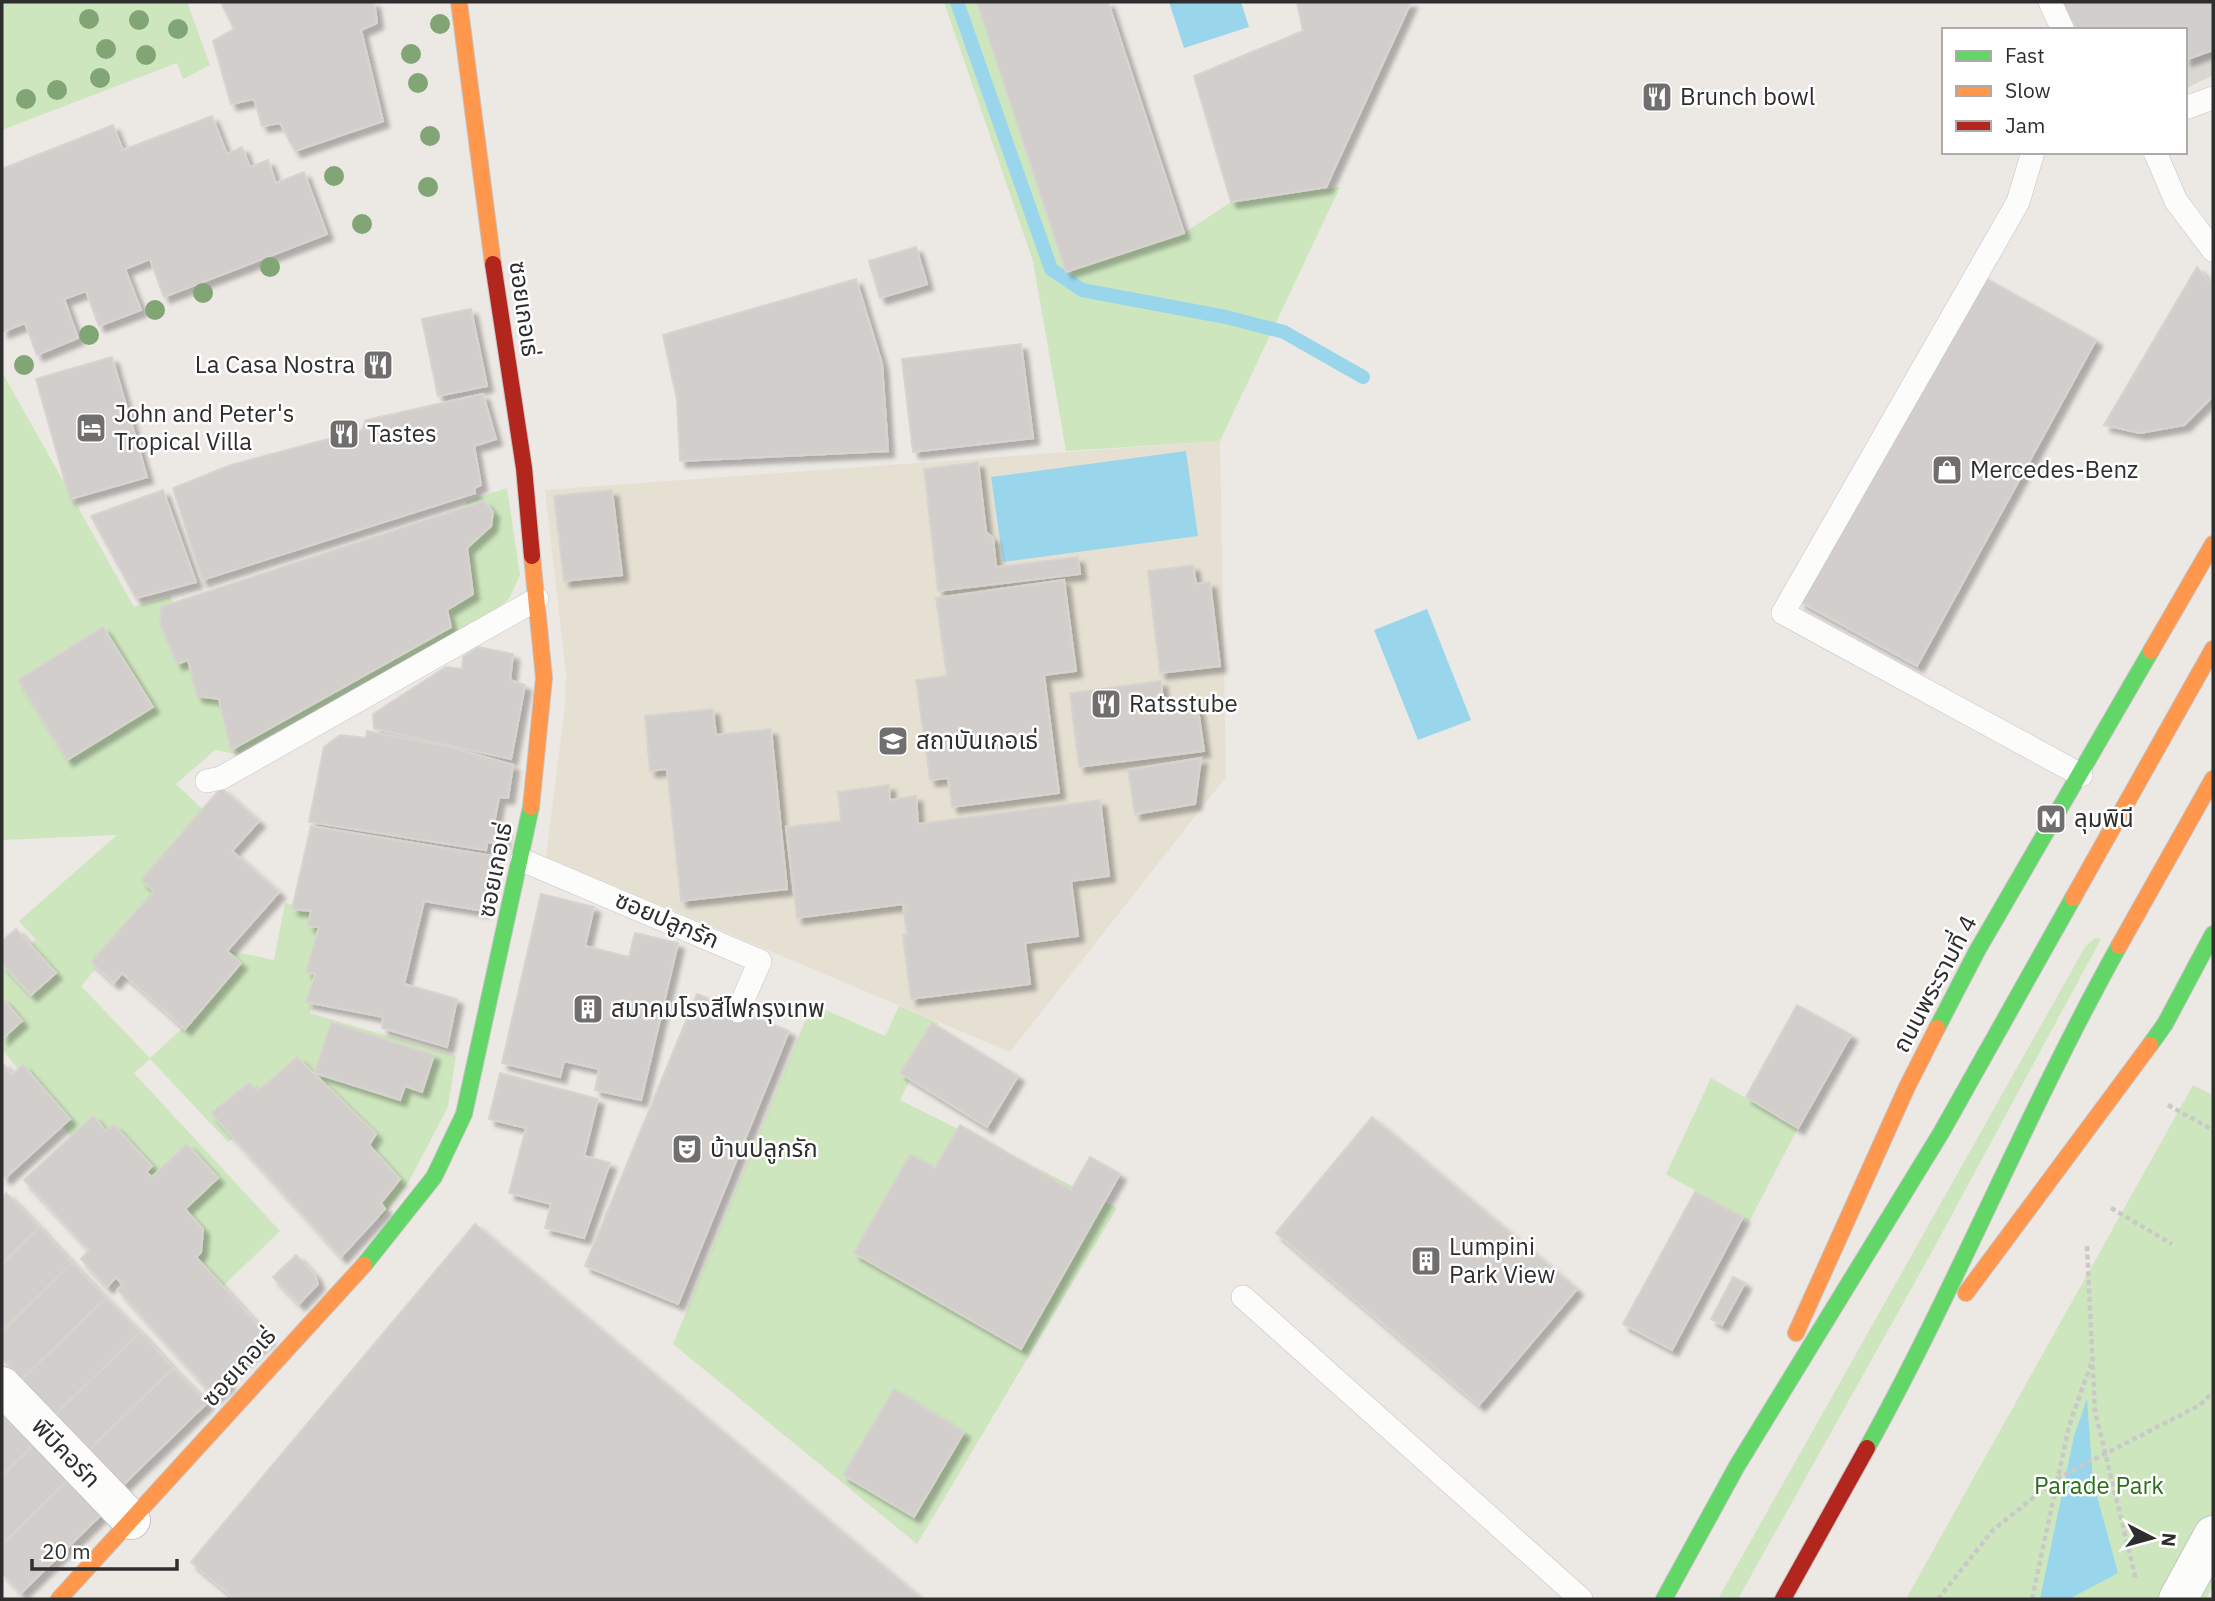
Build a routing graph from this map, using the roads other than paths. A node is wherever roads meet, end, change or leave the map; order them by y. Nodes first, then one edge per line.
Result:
1 (459, 2) edge
2 (2050, 2) edge
3 (2062, 28) edge
4 (2213, 98) edge
5 (2187, 107) edge
6 (2033, 154) edge
7 (2156, 154) edge
8 (2213, 250) edge
9 (2213, 544) edge
10 (537, 599) junction
11 (2213, 649) edge
12 (2081, 775) junction
13 (2213, 779) edge
14 (207, 780) dead end
15 (522, 860) junction
16 (2213, 934) edge
17 (738, 1011) dead end
18 (1243, 1297) dead end
19 (1915, 1363) junction
20 (2, 1386) edge
21 (1737, 1466) junction
22 (131, 1520) junction
23 (2213, 1535) edge
24 (59, 1599) edge
25 (1581, 1599) edge
26 (1664, 1599) edge
27 (1783, 1599) edge
28 (2178, 1599) edge

1 - 10 main road, ซอยเกอเธ่
2 - 3 lane
4 - 5 lane
6 - 12 lane
7 - 8 lane
9 - 12 main road, ถนนพระรามที่ 4
10 - 14 lane
10 - 15 main road, ซอยเกอเธ่
11 - 21 main road, ถนนพระรามที่ 4
12 - 21 main road, ถนนพระรามที่ 4
13 - 19 main road
15 - 17 lane, ซอยปลูกรัก
15 - 22 main road, ซอยเกอเธ่
16 - 19 main road
18 - 25 lane
19 - 27 main road
20 - 22 street, พีบีคอร์ท
21 - 26 main road, ถนนพระรามที่ 4
22 - 24 main road, ซอยเกอเธ่
23 - 28 street

